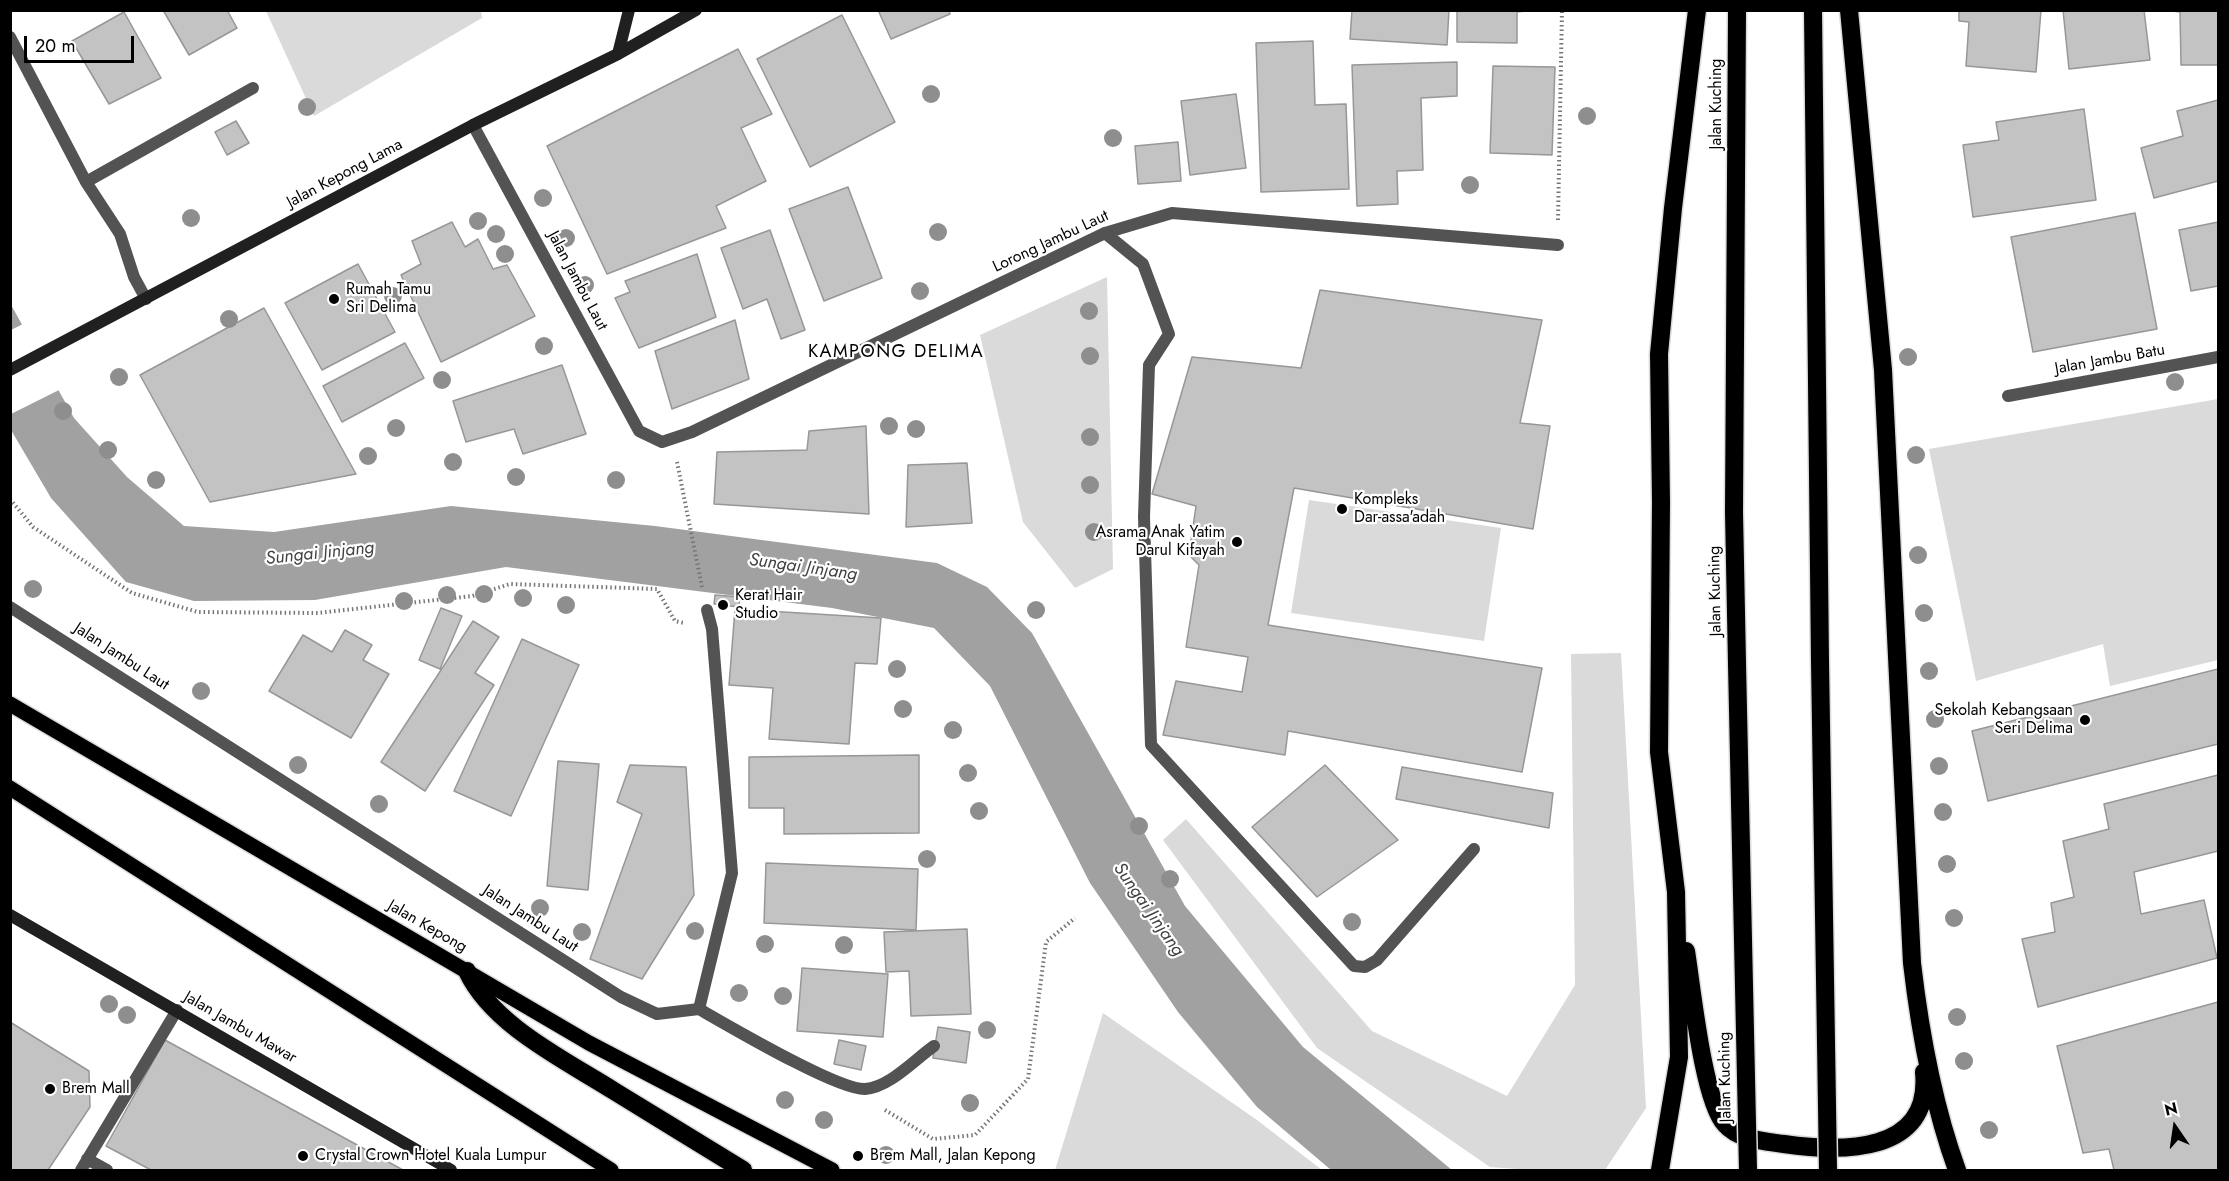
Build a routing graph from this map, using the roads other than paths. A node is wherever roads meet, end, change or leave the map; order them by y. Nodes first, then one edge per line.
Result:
1 (629, 10) edge
2 (1697, 10) edge
3 (1737, 10) edge
4 (1813, 10) edge
5 (1849, 10) edge
6 (688, 12) edge
7 (10, 37) edge
8 (618, 54) junction
9 (253, 88) dead end
10 (473, 125) junction
11 (86, 182) junction
12 (1105, 233) junction
13 (1558, 245) road end
14 (146, 298) junction
15 (2218, 357) edge
16 (10, 370) edge
17 (2008, 396) dead end
18 (662, 442) joint
19 (10, 607) edge
20 (707, 610) dead end
21 (10, 704) edge
22 (10, 788) edge
23 (1474, 849) dead end
24 (1676, 892) junction
25 (10, 915) edge
26 (467, 971) junction
27 (699, 1009) junction
28 (177, 1010) junction
29 (1920, 1031) junction
30 (934, 1046) dead end
31 (84, 1165) edge
32 (107, 1170) edge
33 (451, 1170) edge
34 (611, 1170) edge
35 (743, 1170) edge
36 (832, 1170) edge
37 (1660, 1170) edge
38 (1748, 1170) edge
39 (1828, 1170) edge
40 (1958, 1170) edge

1 - 8 street
2 - 24 highway
3 - 38 highway, Jalan Kuching, bridge
4 - 39 highway, bridge
5 - 29 highway
6 - 8 street, Jalan Kepong Lama
7 - 11 street
8 - 10 street, Jalan Kepong Lama
9 - 11 street
10 - 14 street, Jalan Kepong Lama
10 - 18 street, Jalan Jambu Laut
11 - 14 street
12 - 13 street, Lorong Jambu Laut
12 - 18 street, Lorong Jambu Laut
12 - 23 street
14 - 16 street, Jalan Kepong Lama
15 - 17 street, Jalan Jambu Batu
19 - 27 street, Jalan Jambu Laut
20 - 27 street
21 - 26 main road, Jalan Kepong
22 - 34 main road
24 - 29 highway
24 - 37 highway
25 - 28 street, Jalan Jambu Mawar
26 - 35 highway
26 - 36 main road, Jalan Kepong
27 - 30 street
28 - 31 street
28 - 33 street, Jalan Jambu Mawar
29 - 40 highway
31 - 32 street

